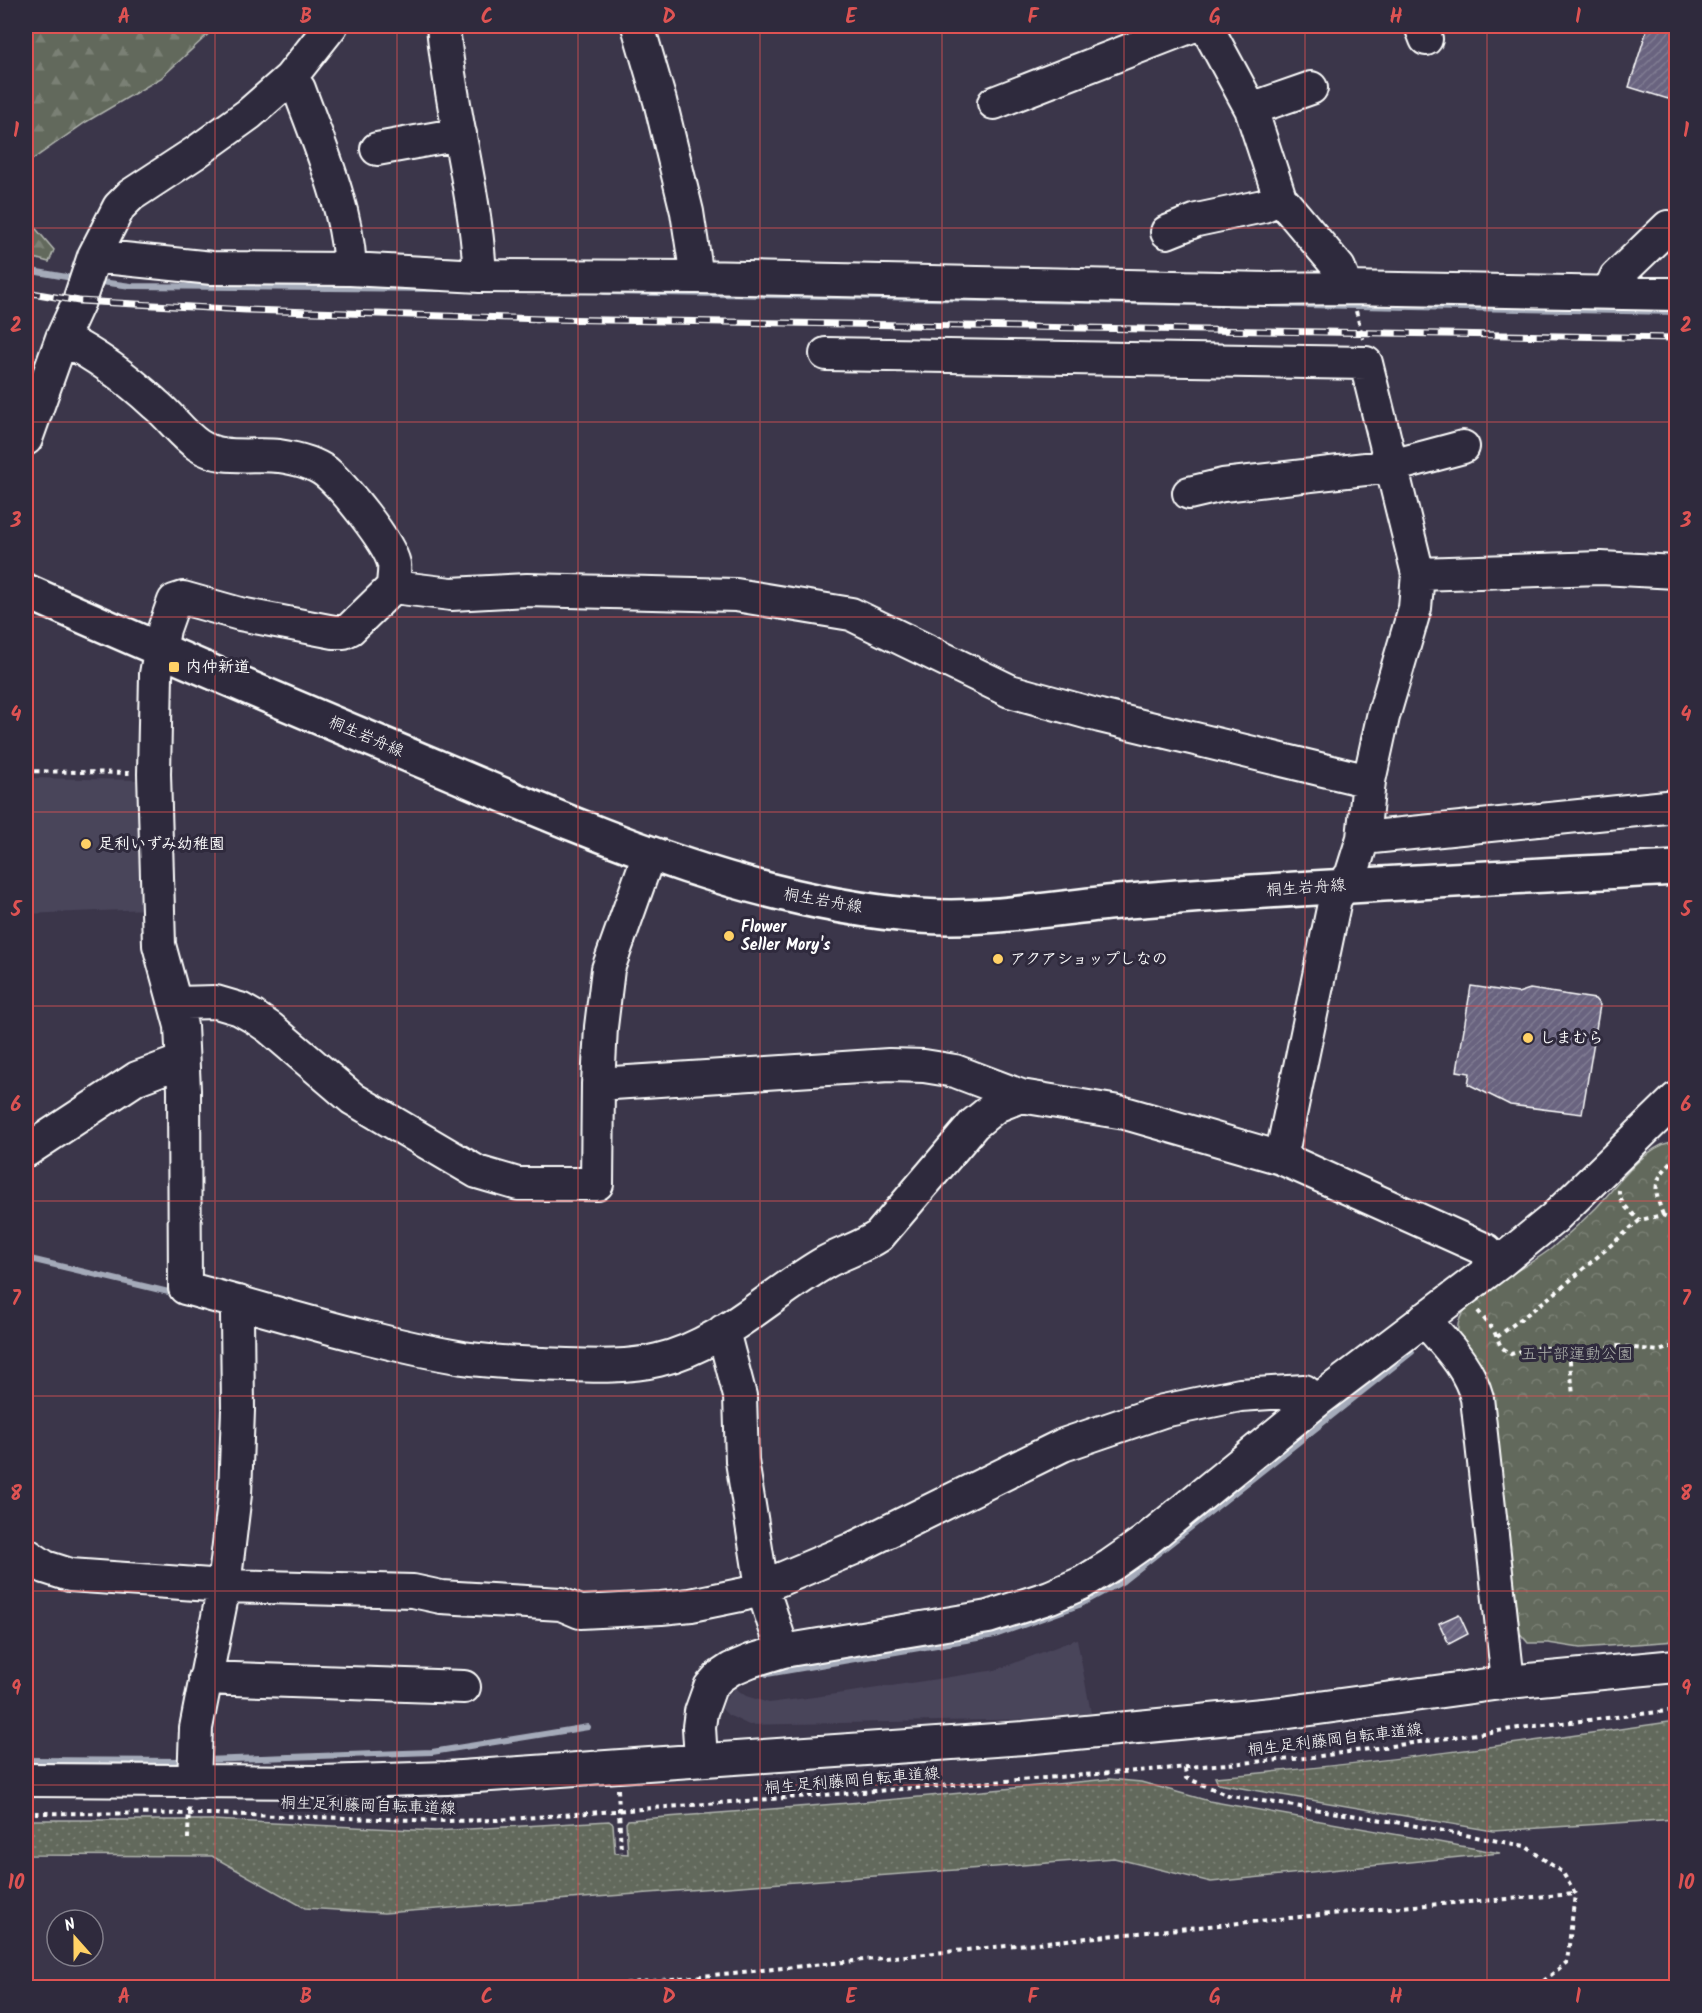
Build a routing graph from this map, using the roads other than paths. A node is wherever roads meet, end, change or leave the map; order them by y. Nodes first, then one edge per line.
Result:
1 (331, 26) edge
2 (443, 26) edge
3 (638, 26) edge
4 (1192, 26) edge
5 (1208, 26) edge
6 (290, 78) junction
7 (1311, 88) dead end
8 (994, 103) dead end
9 (1251, 109) junction
10 (460, 134) junction
11 (377, 149) dead end
12 (1280, 198) junction
13 (1668, 227) dead end
14 (1167, 232) dead end
15 (90, 269) junction
16 (350, 269) junction
17 (480, 276) junction
18 (697, 277) junction
19 (1346, 288) junction
20 (1609, 292) junction
21 (1677, 294) edge
22 (62, 338) junction
23 (826, 354) dead end
24 (26, 439) edge
25 (1463, 447) dead end
26 (1392, 466) junction
27 (1189, 494) dead end
28 (1677, 572) edge
29 (1418, 574) junction
30 (393, 587) junction
31 (26, 591) edge
32 (159, 651) junction
33 (1369, 781) junction
34 (1677, 806) edge
35 (1363, 838) junction
36 (650, 854) junction
37 (1677, 868) edge
38 (1343, 886) junction
39 (176, 1003) junction
40 (182, 1061) junction
41 (598, 1084) junction
42 (1021, 1096) junction
43 (1672, 1119) edge
44 (26, 1151) edge
45 (1281, 1158) junction
46 (1499, 1263) junction
47 (239, 1302) junction
48 (1424, 1319) junction
49 (723, 1331) junction
50 (1317, 1401) junction
51 (26, 1554) edge
52 (224, 1586) junction
53 (762, 1587) junction
54 (783, 1651) junction
55 (1677, 1665) edge
56 (205, 1678) junction
57 (1508, 1682) junction
58 (464, 1687) dead end
59 (701, 1760) junction
60 (26, 1780) edge
61 (190, 1802) junction

1 - 6 street
2 - 10 street
3 - 18 street
4 - 8 street
5 - 9 street
6 - 15 street
6 - 16 street
7 - 9 street
9 - 12 street
10 - 11 street
10 - 17 street
12 - 14 street
12 - 19 street
13 - 20 street
15 - 16 street
15 - 22 street
16 - 17 street
17 - 18 street
18 - 19 street
19 - 20 street
20 - 21 street
22 - 24 street
22 - 30 street
23 - 26 street
25 - 26 street
26 - 27 street
26 - 29 street
28 - 29 street
29 - 33 street
30 - 32 street
30 - 33 street
31 - 32 main road, 桐生岩舟線
32 - 36 main road, 桐生岩舟線
32 - 39 street
33 - 35 street
34 - 35 street
35 - 38 street
36 - 38 main road, 桐生岩舟線
36 - 41 street
37 - 38 main road, 桐生岩舟線
38 - 45 street
39 - 40 street
39 - 41 street
40 - 44 street
40 - 47 street
41 - 42 street
42 - 45 street
42 - 49 street
43 - 46 street
45 - 46 street
46 - 48 street
47 - 49 street
47 - 52 street
48 - 50 street
48 - 57 street
49 - 53 street
50 - 53 street
50 - 54 street
51 - 52 street
52 - 53 street
52 - 56 street
53 - 54 street
54 - 59 street
55 - 57 street
56 - 58 street
56 - 61 street
57 - 59 street
59 - 61 street
60 - 61 street

